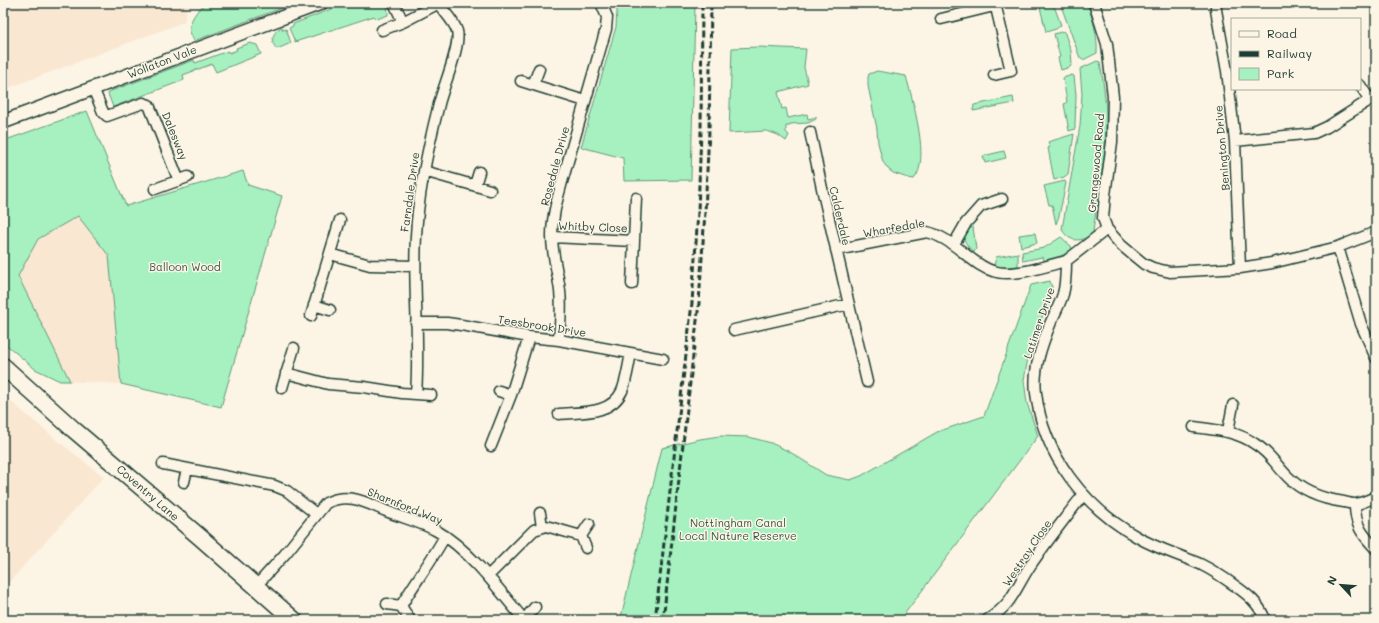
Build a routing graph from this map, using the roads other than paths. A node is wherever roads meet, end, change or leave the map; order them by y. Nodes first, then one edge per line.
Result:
1 (321, 3) edge
2 (394, 3) edge
3 (439, 3) edge
4 (601, 3) edge
5 (1094, 3) edge
6 (1216, 3) edge
7 (994, 5) edge
8 (941, 19) dead end
9 (403, 22) junction
10 (382, 30) dead end
11 (539, 69) dead end
12 (994, 75) dead end
13 (521, 81) dead end
14 (533, 85) junction
15 (1361, 86) edge
16 (93, 88) junction
17 (1373, 98) edge
18 (585, 101) junction
19 (3, 122) edge
20 (810, 132) dead end
21 (1236, 141) junction
22 (424, 171) junction
23 (479, 172) dead end
24 (475, 185) junction
25 (156, 189) dead end
26 (490, 190) dead end
27 (636, 198) dead end
28 (1002, 199) dead end
29 (340, 220) dead end
30 (1107, 230) junction
31 (1376, 232) edge
32 (552, 237) junction
33 (634, 241) junction
34 (954, 244) junction
35 (1338, 246) junction
36 (836, 250) junction
37 (330, 254) junction
38 (1066, 261) junction
39 (415, 266) junction
40 (1240, 268) junction
41 (632, 284) dead end
42 (849, 304) junction
43 (314, 305) junction
44 (330, 310) dead end
45 (311, 316) dead end
46 (416, 323) junction
47 (734, 330) dead end
48 (529, 337) junction
49 (559, 340) junction
50 (294, 348) dead end
51 (631, 354) junction
52 (1376, 358) edge
53 (663, 359) dead end
54 (3, 366) edge
55 (286, 373) junction
56 (867, 382) dead end
57 (282, 388) dead end
58 (499, 392) dead end
59 (416, 394) junction
60 (431, 395) dead end
61 (511, 395) junction
62 (1233, 405) dead end
63 (559, 414) dead end
64 (1194, 427) dead end
65 (1228, 431) junction
66 (491, 446) dead end
67 (163, 464) dead end
68 (187, 469) junction
69 (184, 482) dead end
70 (1083, 495) junction
71 (1376, 497) edge
72 (1355, 504) junction
73 (540, 513) dead end
74 (316, 514) junction
75 (589, 524) dead end
76 (542, 527) junction
77 (445, 536) junction
78 (581, 536) junction
79 (586, 548) dead end
80 (1376, 549) edge
81 (488, 576) junction
82 (256, 586) junction
83 (388, 604) dead end
84 (401, 606) junction
85 (535, 607) dead end
86 (294, 620) edge
87 (410, 620) edge
88 (524, 620) edge
89 (986, 620) edge
90 (1265, 620) edge

1 - 16 street, Wollaton Vale
2 - 9 street
3 - 9 street
3 - 22 street, Farndale Drive
4 - 18 street, Rosedale Drive
5 - 30 street, Grangewood Road
6 - 21 street, Benington Drive
7 - 8 street
7 - 12 street
9 - 10 street
11 - 14 street
13 - 14 street
14 - 18 street
15 - 17 street
16 - 19 street, Wollaton Vale
16 - 25 street, Dalesway
17 - 21 street
18 - 32 street, Rosedale Drive
20 - 36 street, Calderdale
21 - 40 street, Benington Drive
22 - 24 street
22 - 39 street, Farndale Drive
23 - 24 street
24 - 26 street
27 - 33 street, Whitby Close
28 - 34 street
29 - 37 street
30 - 38 street
30 - 40 street
31 - 35 street
32 - 33 street, Whitby Close
32 - 49 street, Rosedale Drive
33 - 41 street, Whitby Close
34 - 36 street, Wharfedale
34 - 38 street, Wharfedale
35 - 40 street
35 - 52 street
36 - 42 street, Calderdale
37 - 39 street
37 - 43 street
38 - 70 street, Latimer Drive
39 - 46 street, Farndale Drive
42 - 47 street
42 - 56 street, Calderdale
43 - 44 street
43 - 45 street
46 - 48 street, Teesbrook Drive
46 - 59 street, Farndale Drive
48 - 49 street, Teesbrook Drive
48 - 61 street
49 - 51 street, Teesbrook Drive
50 - 55 street
51 - 53 street, Teesbrook Drive
51 - 63 street
54 - 82 main road, Coventry Lane
55 - 57 street
55 - 59 street
58 - 61 street
59 - 60 street
61 - 66 street
62 - 65 street
64 - 65 street
65 - 72 street
67 - 68 street
68 - 69 street
68 - 74 street
70 - 89 street, Westray Close
70 - 90 street, Latimer Drive
71 - 72 street
72 - 80 street
73 - 76 street
74 - 77 street, Sharnford Way
74 - 82 street, Sharnford Way
75 - 78 street
76 - 78 street
76 - 81 street
77 - 81 street, Sharnford Way
77 - 84 street
78 - 79 street
81 - 88 street, Sharnford Way
82 - 86 main road, Coventry Lane
83 - 84 street
84 - 87 street
85 - 88 street

